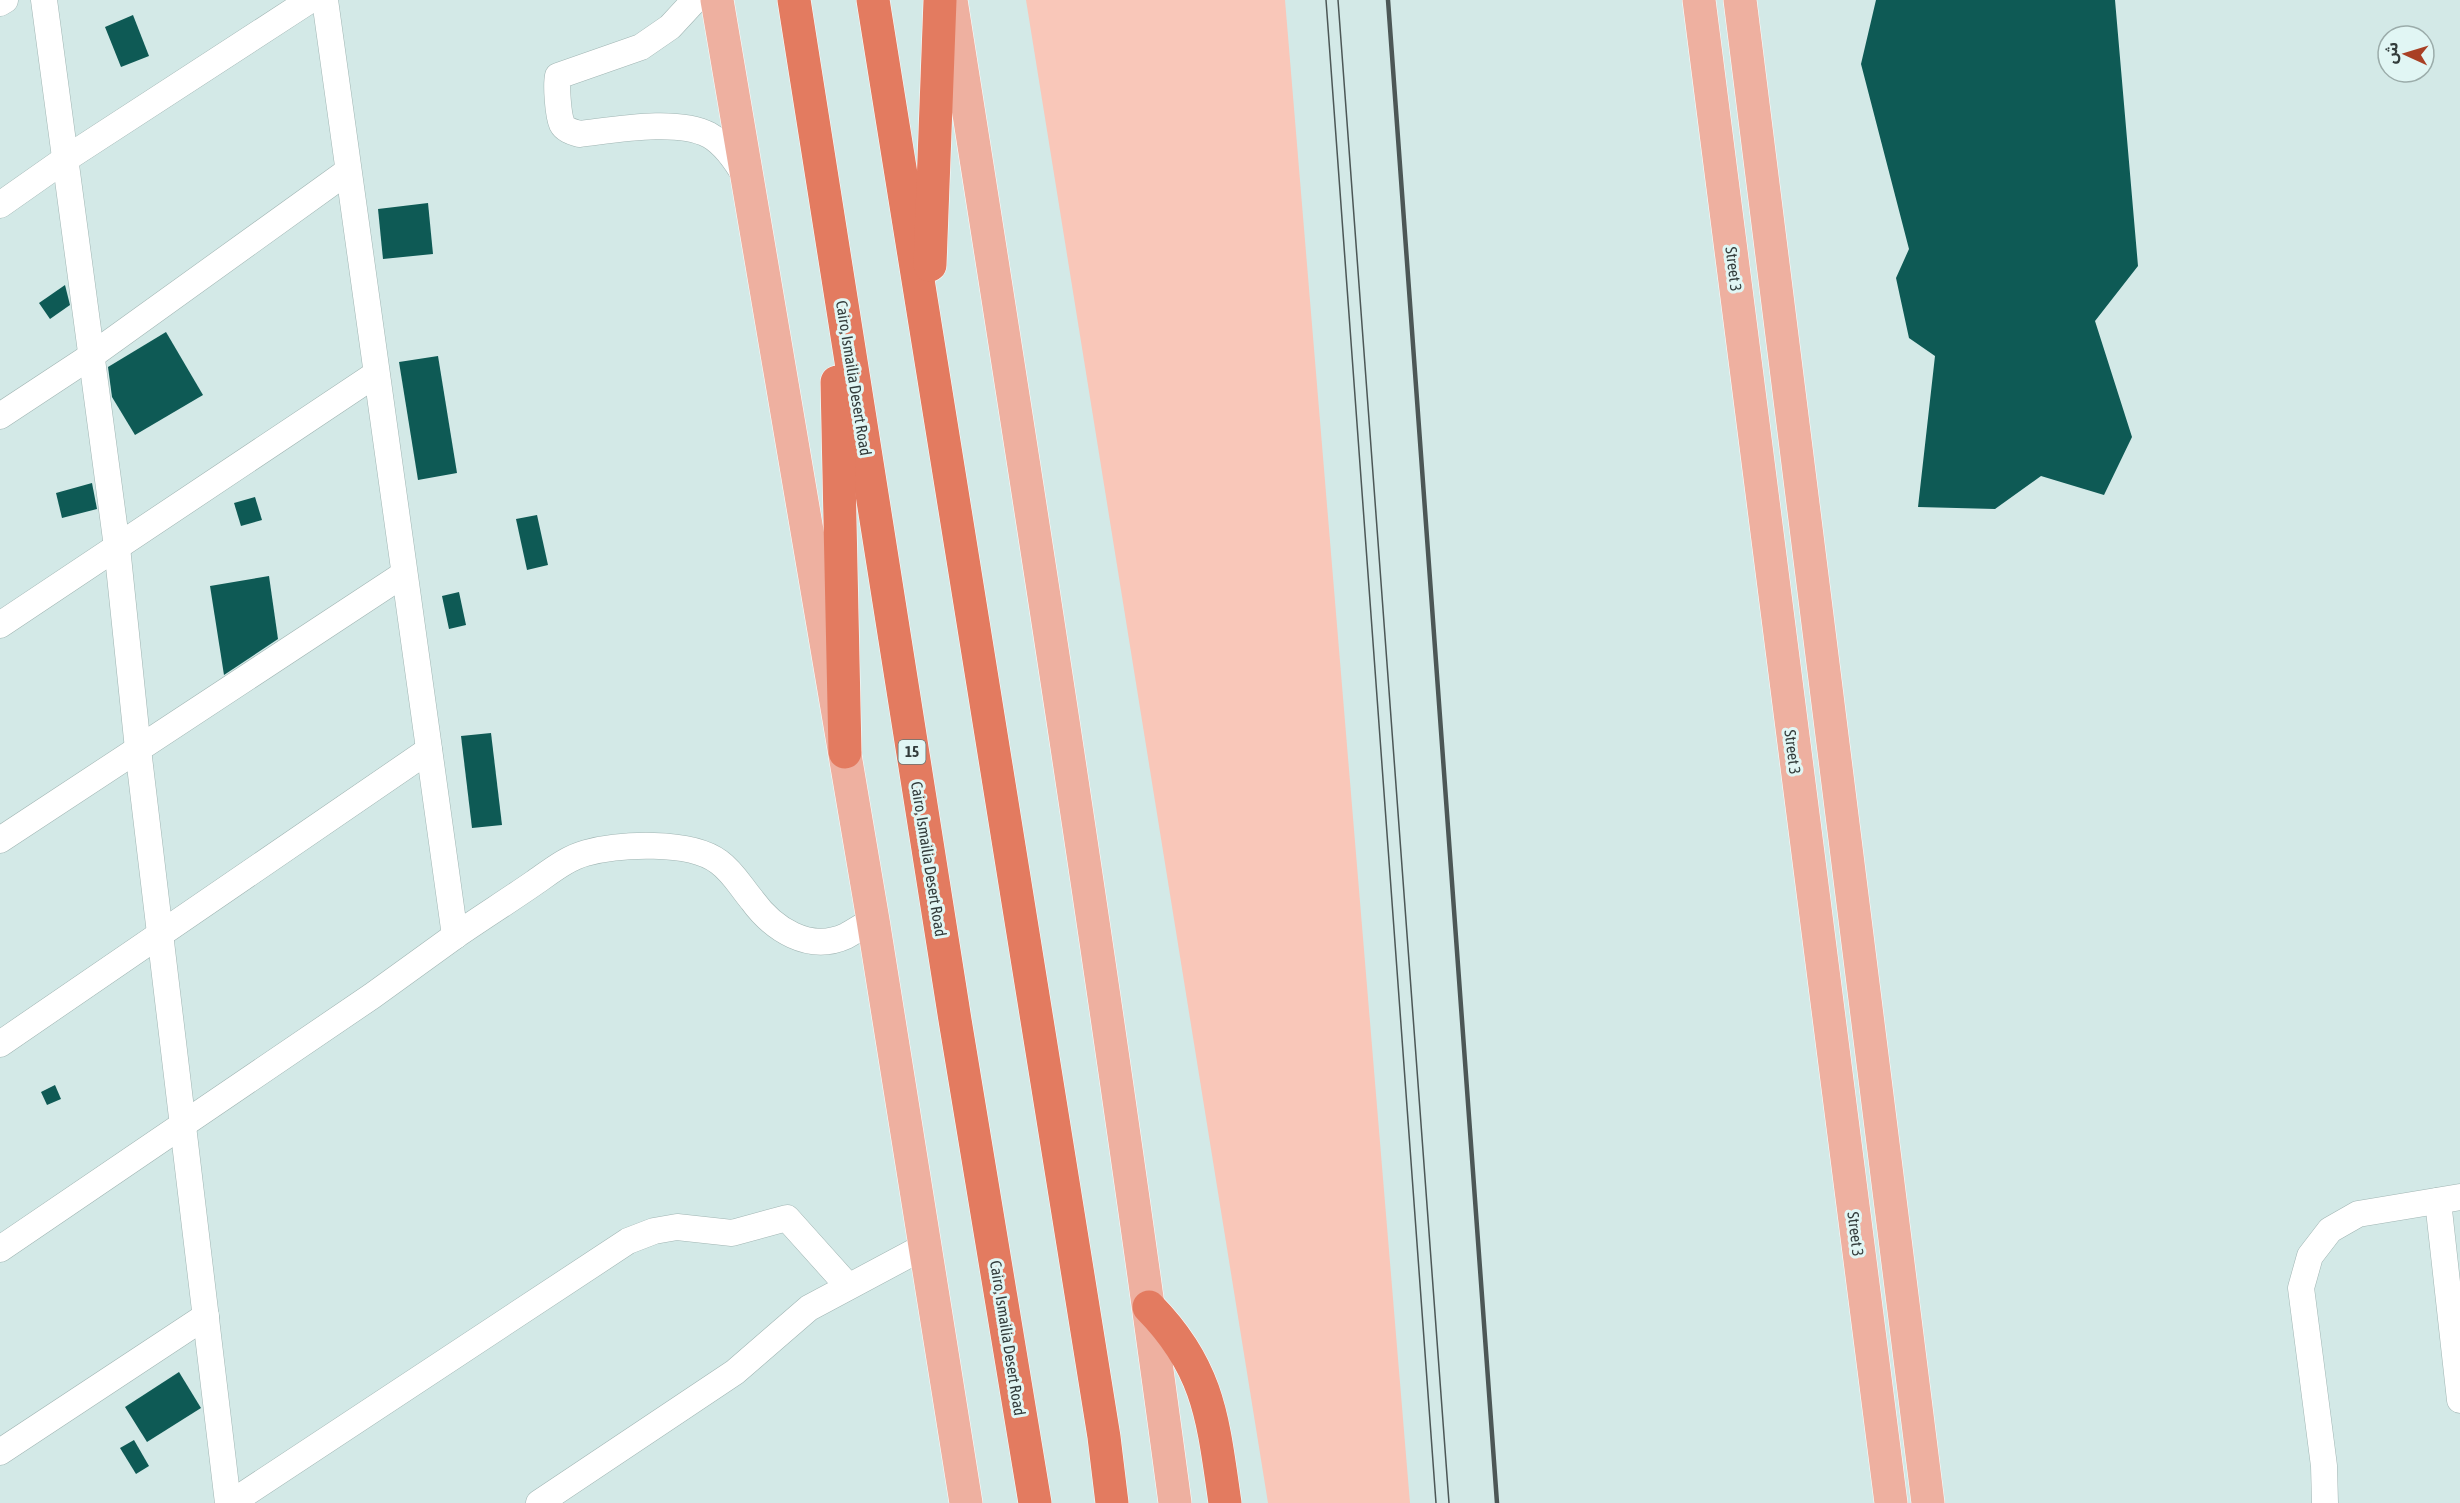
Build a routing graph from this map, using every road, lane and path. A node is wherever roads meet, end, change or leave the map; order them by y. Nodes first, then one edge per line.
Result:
1 (5, 0) edge
2 (44, 0) edge
3 (310, 0) edge
4 (325, 0) edge
5 (695, 0) edge
6 (717, 0) edge
7 (794, 0) edge
8 (873, 0) edge
9 (940, 0) edge
10 (951, 0) edge
11 (1699, 0) edge
12 (1740, 0) edge
13 (0, 3) edge
14 (64, 160) junction
15 (348, 171) junction
16 (747, 179) junction
17 (0, 206) edge
18 (834, 254) junction
19 (927, 338) junction
20 (91, 356) junction
21 (376, 374) junction
22 (0, 416) edge
23 (117, 547) junction
24 (404, 574) junction
25 (0, 625) edge
26 (138, 749) junction
27 (429, 750) junction
28 (845, 752) junction
29 (0, 840) edge
30 (873, 920) junction
31 (160, 933) junction
32 (455, 936) junction
33 (0, 1044) edge
34 (184, 1124) junction
35 (2449, 1199) edge
36 (927, 1245) junction
37 (0, 1249) edge
38 (2454, 1283) edge
39 (848, 1286) junction
40 (1149, 1307) junction
41 (206, 1316) junction
42 (2456, 1323) edge
43 (2458, 1359) edge
44 (2460, 1401) edge
45 (0, 1452) edge
46 (229, 1503) edge
47 (538, 1503) edge
48 (966, 1503) edge
49 (1035, 1503) edge
50 (1112, 1503) edge
51 (1175, 1503) edge
52 (1225, 1503) edge
53 (1891, 1503) edge
54 (1928, 1503) edge
55 (2325, 1503) edge

1 - 13 street
2 - 14 street
3 - 14 street
4 - 15 street
5 - 16 street
6 - 16 main road
7 - 18 highway, Cairo, Ismailia Desert Road / 15
8 - 19 highway
9 - 19 highway
10 - 40 main road
11 - 53 main road, Street 3
12 - 54 main road
14 - 17 street
14 - 20 street
15 - 20 street
15 - 21 street
16 - 28 main road
18 - 28 highway
18 - 49 highway, Cairo, Ismailia Desert Road / 15
19 - 50 highway
20 - 22 street
20 - 23 street
21 - 23 street
21 - 24 street
23 - 25 street
23 - 26 street
24 - 26 street
24 - 27 street
26 - 29 street
26 - 31 street
27 - 31 street
27 - 32 street
28 - 30 main road
30 - 32 street
30 - 36 main road
31 - 33 street
31 - 34 street
32 - 34 street
34 - 37 street
34 - 41 street
35 - 38 street
35 - 55 street
36 - 39 street
36 - 48 main road
38 - 42 street
39 - 46 street
39 - 47 street
40 - 51 main road
40 - 52 highway
41 - 45 street
41 - 46 street
42 - 43 street
43 - 44 street

